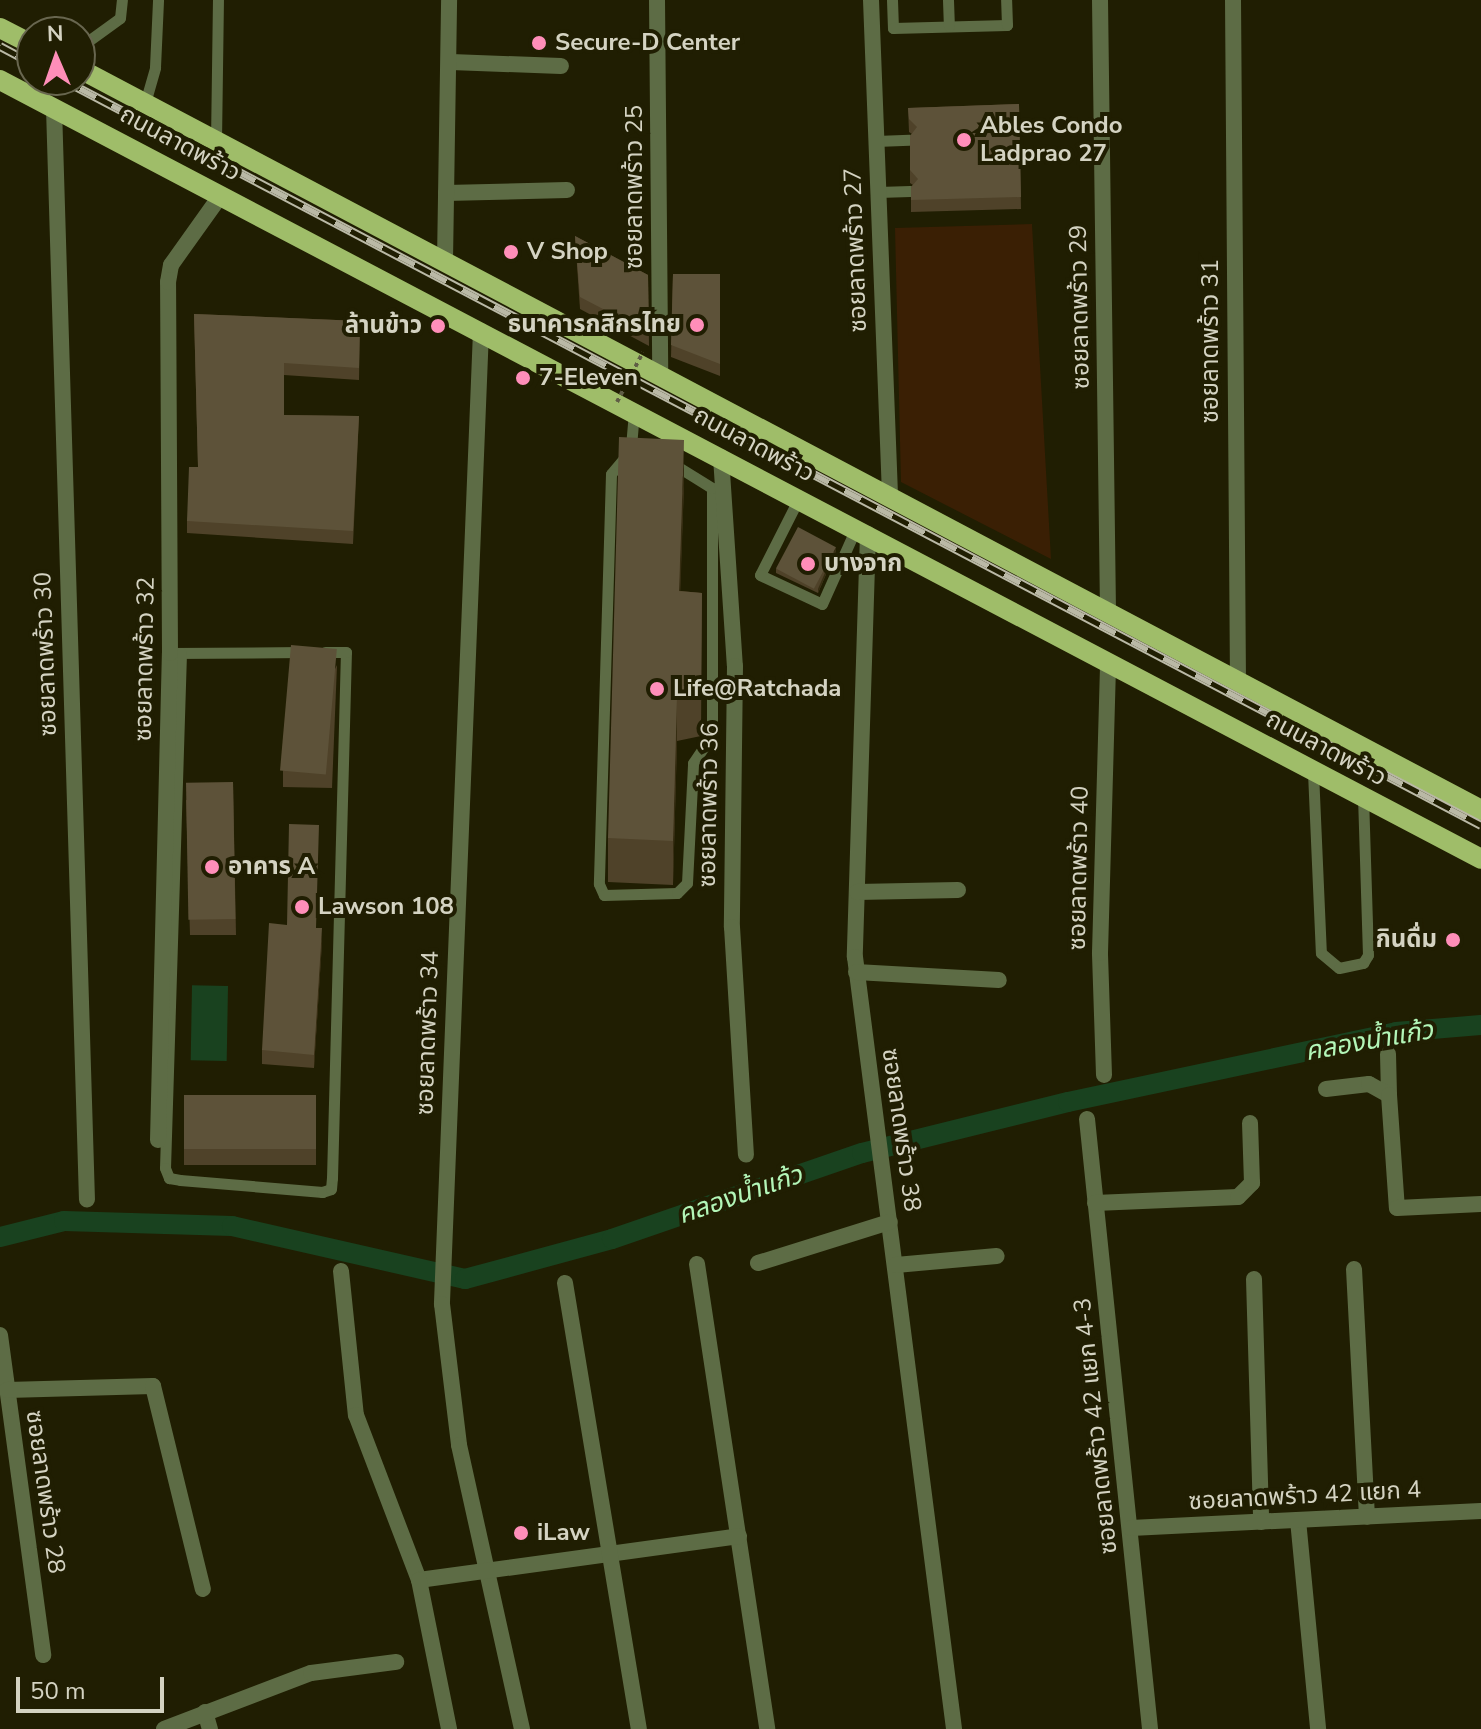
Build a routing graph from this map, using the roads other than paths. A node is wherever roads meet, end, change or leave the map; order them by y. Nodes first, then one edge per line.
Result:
1 (122, 0) edge
2 (158, 0) edge
3 (218, 0) edge
4 (449, 0) edge
5 (657, 0) edge
6 (871, 0) edge
7 (892, 0) edge
8 (948, 0) edge
9 (1006, 0) edge
10 (1100, 0) edge
11 (1233, 0) edge
12 (949, 26) junction
13 (96, 35) edge
14 (451, 62) junction
15 (561, 66) dead end
16 (96, 77) edge
17 (0, 80) edge
18 (145, 103) junction
19 (54, 108) junction
20 (909, 140) edge
21 (216, 141) junction
22 (876, 141) junction
23 (567, 190) dead end
24 (910, 191) edge
25 (878, 192) junction
26 (446, 193) junction
27 (221, 195) junction
28 (445, 261) junction
29 (481, 331) junction
30 (660, 375) junction
31 (625, 407) junction
32 (643, 454) junction
33 (721, 457) junction
34 (799, 498) junction
35 (890, 498) junction
36 (862, 531) junction
37 (1108, 613) junction
38 (176, 653) junction
39 (1108, 662) junction
40 (1238, 682) junction
41 (1313, 772) junction
42 (1363, 797) junction
43 (1481, 810) edge
44 (1481, 859) edge
45 (958, 890) dead end
46 (857, 892) junction
47 (856, 972) junction
48 (999, 980) dead end
49 (1388, 1054) dead end
50 (1104, 1075) dead end
51 (1326, 1089) dead end
52 (1389, 1095) junction
53 (1087, 1119) dead end
54 (1250, 1123) dead end
55 (158, 1140) dead end
56 (746, 1155) dead end
57 (87, 1200) dead end
58 (1095, 1203) junction
59 (1481, 1204) edge
60 (890, 1222) junction
61 (997, 1256) dead end
62 (758, 1263) dead end
63 (697, 1264) dead end
64 (896, 1265) junction
65 (1354, 1269) dead end
66 (341, 1271) dead end
67 (1254, 1279) dead end
68 (565, 1283) dead end
69 (0, 1335) edge
70 (7, 1390) junction
71 (1481, 1511) edge
72 (1367, 1517) junction
73 (1298, 1520) junction
74 (1261, 1522) junction
75 (1131, 1528) junction
76 (739, 1536) junction
77 (610, 1552) junction
78 (490, 1569) junction
79 (419, 1580) junction
80 (203, 1589) dead end
81 (43, 1655) dead end
82 (396, 1662) dead end
83 (208, 1721) edge
84 (164, 1729) edge
85 (449, 1729) edge
86 (522, 1729) edge
87 (639, 1729) edge
88 (767, 1729) edge
89 (954, 1729) edge
90 (1150, 1729) edge
91 (1318, 1729) edge

1 - 13 lane
2 - 18 lane
3 - 21 lane
4 - 14 street
5 - 30 street, ซอยลาดพร้าว 25
6 - 22 street, ซอยลาดพร้าว 27
7 - 12 lane
8 - 12 lane
9 - 12 lane
10 - 37 street, ซอยลาดพร้าว 29
11 - 40 street, ซอยลาดพร้าว 31
14 - 15 street
14 - 26 street
16 - 18 main road, ถนนลาดพร้าว
17 - 19 main road, ถนนลาดพร้าว
18 - 21 main road, ถนนลาดพร้าว
19 - 27 main road, ถนนลาดพร้าว
19 - 57 street, ซอยลาดพร้าว 30
20 - 22 lane
21 - 28 main road, ถนนลาดพร้าว
22 - 25 street, ซอยลาดพร้าว 27
23 - 26 street
24 - 25 lane
25 - 35 street, ซอยลาดพร้าว 27
26 - 28 street
27 - 29 main road, ถนนลาดพร้าว
27 - 38 street, ซอยลาดพร้าว 32
28 - 30 main road, ถนนลาดพร้าว
29 - 31 main road, ถนนลาดพร้าว
29 - 78 street, ซอยลาดพร้าว 34
30 - 35 main road, ถนนลาดพร้าว
31 - 32 lane
31 - 33 main road, ถนนลาดพร้าว
32 - 32 lane
33 - 34 main road, ถนนลาดพร้าว
33 - 56 street, ซอยลาดพร้าว 36
34 - 36 main road, ถนนลาดพร้าว
34 - 36 lane
35 - 37 main road, ถนนลาดพร้าว
36 - 39 main road, ถนนลาดพร้าว
36 - 46 street, ซอยลาดพร้าว 38
37 - 40 main road, ถนนลาดพร้าว
38 - 38 lane
38 - 55 street, ซอยลาดพร้าว 32
39 - 41 main road, ถนนลาดพร้าว
39 - 50 street, ซอยลาดพร้าว 40
40 - 43 main road, ถนนลาดพร้าว
41 - 42 main road, ถนนลาดพร้าว
41 - 42 lane
42 - 44 main road, ถนนลาดพร้าว
45 - 46 street
46 - 47 street, ซอยลาดพร้าว 38
47 - 48 street
47 - 60 street, ซอยลาดพร้าว 38
49 - 52 street
51 - 52 street
52 - 59 street
53 - 58 street, ซอยลาดพร้าว 42 แยก 4-3
54 - 58 street
58 - 75 street, ซอยลาดพร้าว 42 แยก 4-3
60 - 62 street
60 - 64 street, ซอยลาดพร้าว 38
61 - 64 street
63 - 76 street
64 - 89 street, ซอยลาดพร้าว 38
65 - 72 street
66 - 79 street
67 - 74 street
68 - 77 street
69 - 70 street, ซอยลาดพร้าว 28
70 - 80 street
70 - 81 street, ซอยลาดพร้าว 28
71 - 72 street, ซอยลาดพร้าว 42 แยก 4
72 - 73 street, ซอยลาดพร้าว 42 แยก 4
73 - 74 street, ซอยลาดพร้าว 42 แยก 4
73 - 91 street
74 - 75 street, ซอยลาดพร้าว 42 แยก 4
75 - 90 street, ซอยลาดพร้าว 42 แยก 4-3
76 - 77 street
76 - 88 street
77 - 78 street
77 - 87 street
78 - 79 street
78 - 86 street, ซอยลาดพร้าว 34
79 - 85 street
82 - 83 street
83 - 84 street

